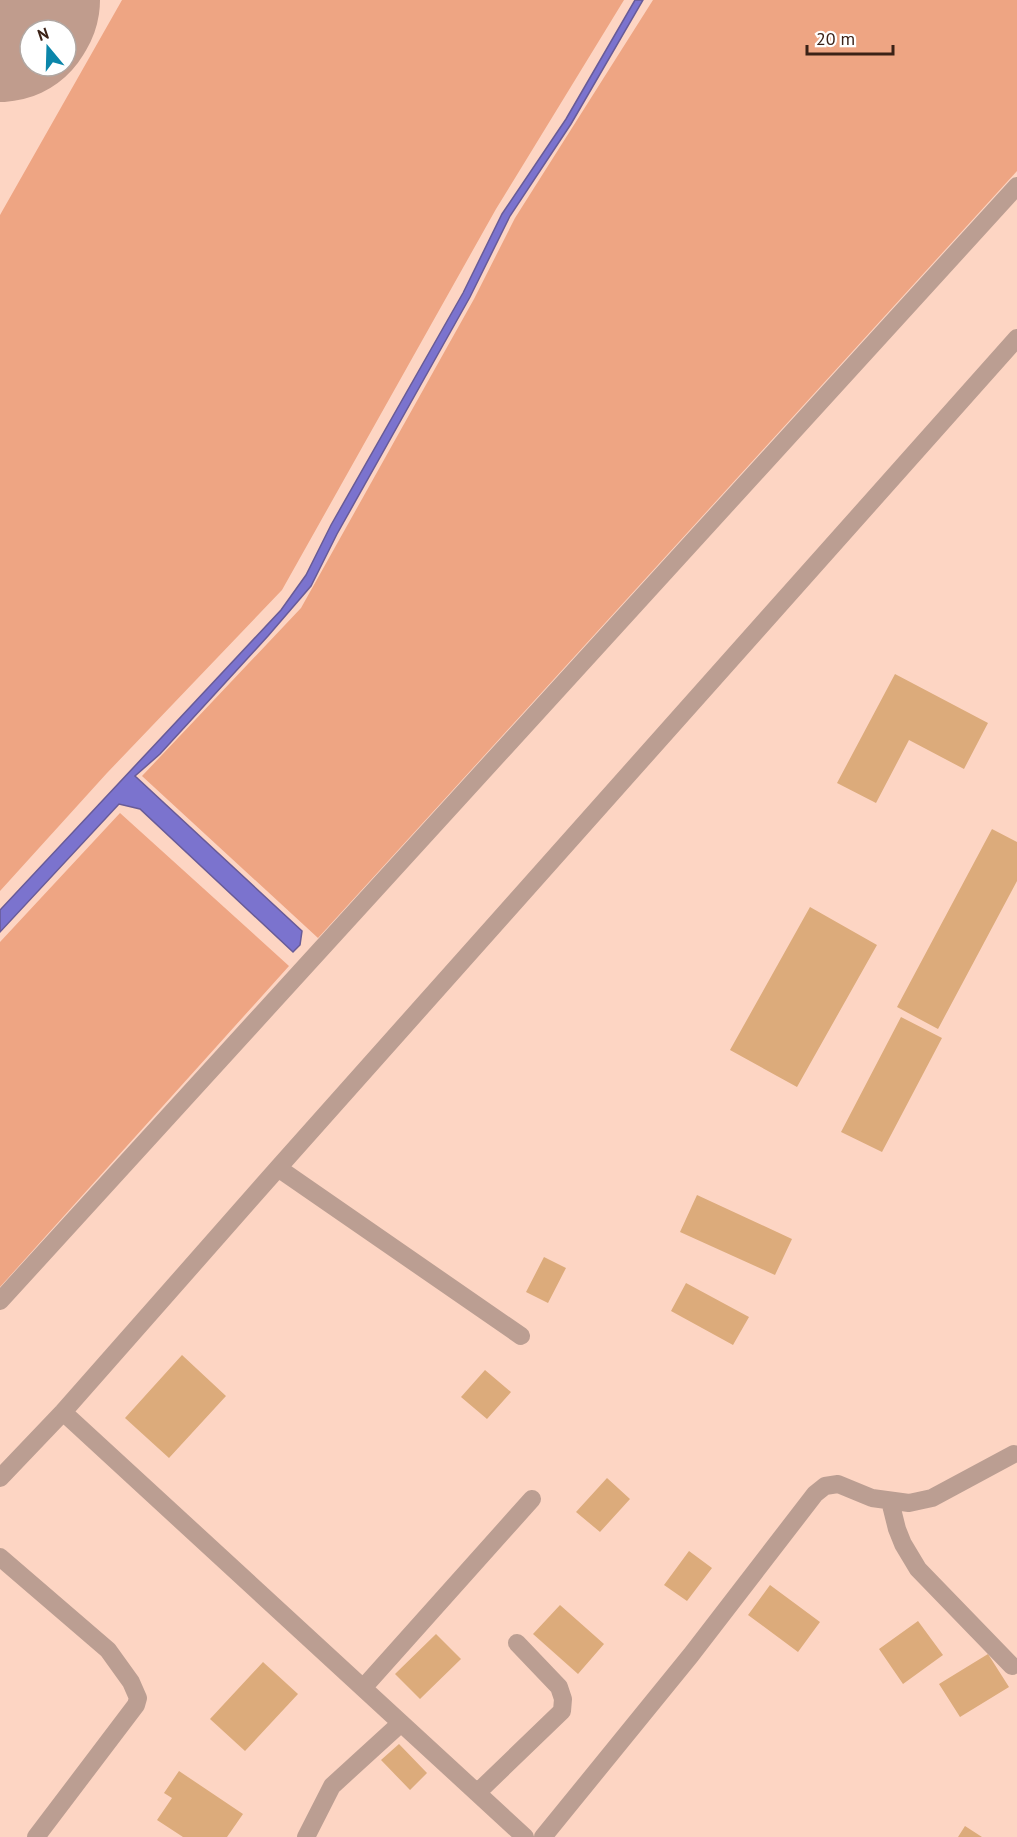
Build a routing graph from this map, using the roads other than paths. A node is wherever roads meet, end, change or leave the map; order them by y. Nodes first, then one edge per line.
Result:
1 (1017, 186) edge
2 (1017, 338) edge
3 (278, 1168) junction
4 (0, 1301) edge
5 (521, 1336) dead end
6 (63, 1412) junction
7 (1014, 1454) dead end
8 (0, 1478) edge
9 (532, 1499) dead end
10 (890, 1501) junction
11 (0, 1557) edge
12 (517, 1643) dead end
13 (1012, 1666) dead end
14 (363, 1688) junction
15 (401, 1723) junction
16 (477, 1793) junction
17 (36, 1837) edge
18 (306, 1837) edge
19 (525, 1837) edge
20 (543, 1837) edge

1 - 4 street
2 - 3 street
3 - 5 street
3 - 6 street
6 - 8 street
6 - 14 street
7 - 10 street
9 - 14 street
10 - 13 street
10 - 20 street
11 - 17 street
12 - 16 street
14 - 15 street
15 - 16 street
15 - 18 street
16 - 19 street

